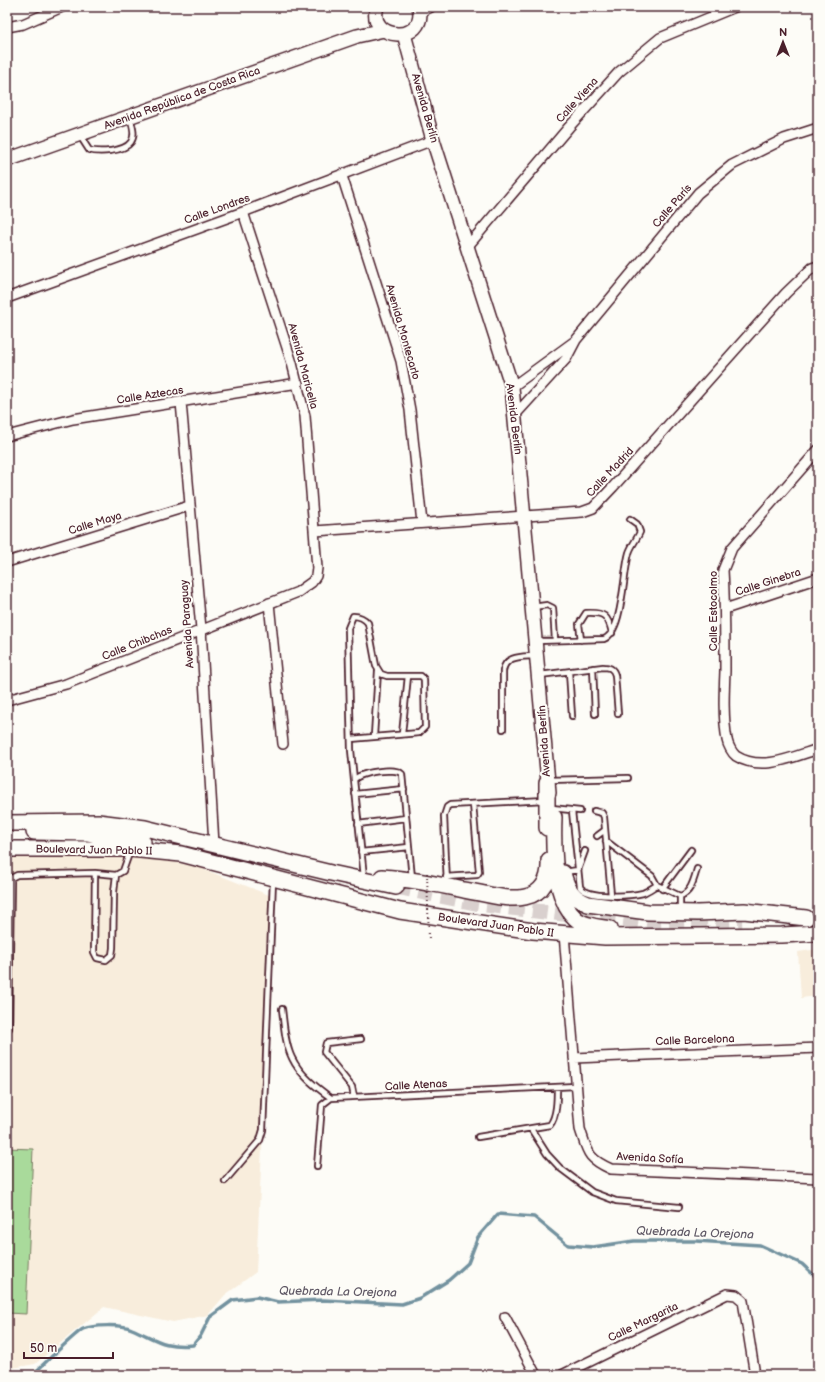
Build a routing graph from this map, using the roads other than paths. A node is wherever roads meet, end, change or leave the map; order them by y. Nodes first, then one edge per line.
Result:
1 (62, 7) edge
2 (735, 7) edge
3 (424, 8) edge
4 (377, 12) edge
5 (7, 27) edge
6 (384, 30) junction
7 (404, 34) junction
8 (357, 36) junction
9 (130, 117) junction
10 (818, 128) edge
11 (79, 135) junction
12 (433, 140) junction
13 (7, 160) edge
14 (342, 176) junction
15 (244, 212) junction
16 (467, 247) junction
17 (818, 266) edge
18 (7, 298) edge
19 (576, 340) junction
20 (298, 383) junction
21 (512, 387) junction
22 (181, 402) junction
23 (515, 415) junction
24 (7, 436) edge
25 (818, 450) edge
26 (189, 506) junction
27 (525, 517) junction
28 (630, 519) dead end
29 (422, 523) junction
30 (315, 531) junction
31 (7, 562) edge
32 (818, 578) edge
33 (269, 603) junction
34 (533, 607) junction
35 (725, 609) junction
36 (201, 630) junction
37 (612, 633) junction
38 (536, 640) junction
39 (555, 640) junction
40 (581, 640) junction
41 (537, 656) junction
42 (593, 668) junction
43 (378, 671) junction
44 (569, 672) junction
45 (538, 675) junction
46 (408, 676) junction
47 (7, 700) edge
48 (595, 714) dead end
49 (618, 714) dead end
50 (572, 716) dead end
51 (503, 729) dead end
52 (402, 734) junction
53 (374, 736) junction
54 (351, 739) junction
55 (283, 744) dead end
56 (818, 749) edge
57 (628, 778) dead end
58 (354, 780) junction
59 (547, 782) junction
60 (404, 789) junction
61 (355, 794) junction
62 (473, 804) junction
63 (551, 808) junction
64 (594, 810) dead end
65 (572, 811) junction
66 (580, 811) dead end
67 (406, 818) junction
68 (7, 823) edge
69 (358, 824) junction
70 (605, 830) junction
71 (7, 832) edge
72 (93, 834) junction
73 (177, 836) junction
74 (597, 836) dead end
75 (606, 841) junction
76 (214, 844) junction
77 (409, 847) junction
78 (7, 848) edge
79 (130, 849) junction
80 (691, 850) dead end
81 (585, 851) dead end
82 (361, 852) junction
83 (181, 854) junction
84 (697, 869) dead end
85 (578, 870) junction
86 (563, 872) junction
87 (95, 873) junction
88 (116, 875) junction
89 (273, 876) junction
90 (358, 877) junction
91 (412, 880) junction
92 (446, 882) junction
93 (657, 885) junction
94 (396, 886) tunnel mouth
95 (662, 889) junction
96 (611, 895) junction
97 (680, 896) junction
98 (680, 913) junction
99 (812, 918) edge
100 (742, 920) tunnel mouth
101 (818, 929) edge
102 (818, 933) edge
103 (564, 934) junction
104 (282, 1009) dead end
105 (9, 1028) dead end
106 (361, 1039) dead end
107 (818, 1048) edge
108 (574, 1058) junction
109 (576, 1086) junction
110 (556, 1087) junction
111 (354, 1096) junction
112 (331, 1098) junction
113 (531, 1129) junction
114 (478, 1137) dead end
115 (317, 1166) dead end
116 (818, 1178) edge
117 (225, 1181) dead end
118 (679, 1207) dead end
119 (505, 1317) dead end
120 (536, 1375) edge
121 (562, 1375) edge
122 (755, 1375) edge

1 - 5 street
2 - 16 street, Calle Viena
3 - 7 street
4 - 6 street
4 - 8 street, Avenida República de Costa Rica
6 - 7 street
6 - 8 street, Avenida República de Costa Rica
7 - 12 street, Avenida Berlín
8 - 9 street, Avenida República de Costa Rica
9 - 11 street, Avenida República de Costa Rica
9 - 11 lane
10 - 19 street, Calle París
11 - 13 street, Avenida República de Costa Rica
12 - 14 street, Calle Londres
12 - 16 street, Avenida Berlín
14 - 15 street, Calle Londres
14 - 29 street, Avenida Montecarlo
15 - 18 street, Calle Londres
15 - 20 street, Avenida Maricella
16 - 21 street, Avenida Berlín
17 - 27 street, Calle Madrid
19 - 21 street, Calle París
19 - 23 street, Calle París
20 - 22 street, Calle Aztecas
20 - 30 street, Avenida Maricella
21 - 23 street, Avenida Berlín
22 - 24 street, Calle Aztecas
22 - 26 street, Avenida Paraguay
23 - 27 street, Avenida Berlín
25 - 35 street, Calle Estocolmo
26 - 31 street, Calle Maya
26 - 36 street, Avenida Paraguay
27 - 29 street, Calle Madrid
27 - 34 street, Avenida Berlín
28 - 37 lane
29 - 30 street, Calle Madrid
30 - 33 street, Calle Chibchas
32 - 35 street, Calle Ginebra
33 - 36 street, Calle Chibchas
33 - 55 street
34 - 38 street, Avenida Berlín
34 - 39 lane
35 - 56 street, Calle Estocolmo
36 - 47 street, Calle Chibchas
36 - 76 street, Avenida Paraguay
37 - 40 lane
37 - 40 lane
38 - 39 lane
38 - 41 street, Avenida Berlín
39 - 40 lane
41 - 45 street, Avenida Berlín
41 - 51 lane
42 - 44 lane
42 - 48 lane
42 - 49 lane
43 - 46 lane
43 - 53 lane
43 - 54 lane
44 - 45 lane
44 - 50 lane
45 - 59 street, Avenida Berlín
46 - 52 lane
46 - 52 lane
52 - 53 lane
53 - 54 lane
54 - 58 lane
57 - 59 lane
58 - 60 lane
58 - 61 lane
59 - 63 main road
60 - 61 lane
60 - 67 lane
61 - 69 lane
62 - 63 lane
62 - 92 lane
62 - 92 lane
63 - 65 lane
63 - 86 main road
63 - 92 main road
63 - 101 main road
64 - 70 lane
65 - 66 lane
65 - 85 lane
67 - 69 lane
67 - 77 lane
68 - 73 main road, Boulevard Juan Pablo II
69 - 82 lane
70 - 74 lane
70 - 75 lane
71 - 72 main road, Boulevard Juan Pablo II
72 - 73 main road, Boulevard Juan Pablo II
72 - 83 main road, Boulevard Juan Pablo II
73 - 76 main road, Boulevard Juan Pablo II
75 - 93 lane
75 - 96 lane
76 - 90 main road, Boulevard Juan Pablo II
77 - 82 lane
77 - 91 lane
78 - 79 main road, Boulevard Juan Pablo II
79 - 83 main road, Boulevard Juan Pablo II
79 - 88 lane
80 - 95 lane
81 - 85 lane
82 - 90 lane
83 - 89 main road, Boulevard Juan Pablo II
84 - 97 lane
85 - 86 lane
85 - 96 lane
86 - 98 main road
87 - 88 lane
87 - 88 lane
87 - 105 lane
89 - 103 main road, Boulevard Juan Pablo II
89 - 117 lane
90 - 91 main road
90 - 94 main road, Boulevard Juan Pablo II
91 - 92 main road
93 - 95 lane
93 - 96 lane
95 - 97 lane
97 - 98 lane
98 - 99 main road
99 - 100 main road
102 - 103 main road, Boulevard Juan Pablo II
103 - 108 street, Avenida Sofía
104 - 112 lane
106 - 111 lane
107 - 108 street, Calle Barcelona
108 - 109 street, Avenida Sofía
109 - 110 lane, Calle Atenas
109 - 116 street, Avenida Sofía
110 - 111 lane, Calle Atenas
110 - 113 lane
111 - 112 lane, Calle Atenas
112 - 115 lane
113 - 114 lane
113 - 118 lane
119 - 120 street
121 - 122 street, Calle Margarita

